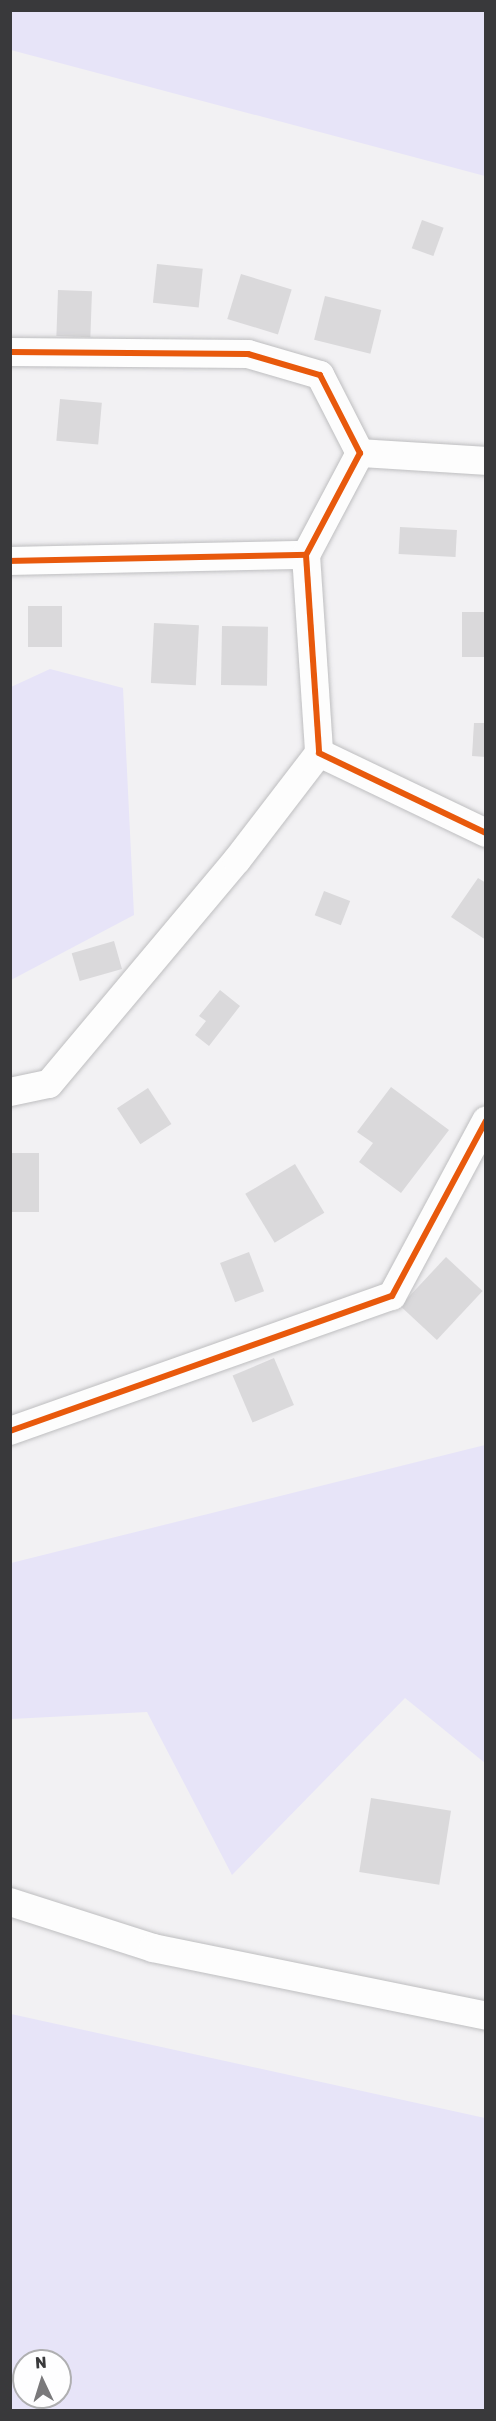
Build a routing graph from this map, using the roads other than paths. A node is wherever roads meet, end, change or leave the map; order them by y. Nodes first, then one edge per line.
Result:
1 (10, 352) edge
2 (360, 453) junction
3 (486, 461) edge
4 (306, 555) junction
5 (10, 561) edge
6 (319, 753) junction
7 (486, 833) edge
8 (10, 1092) edge
9 (486, 1121) edge
10 (10, 1431) edge
11 (10, 1902) edge
12 (486, 2016) edge

1 - 2 street
2 - 3 street
2 - 4 street
4 - 5 street
4 - 6 street
6 - 7 street
6 - 8 street
9 - 10 street
11 - 12 street

